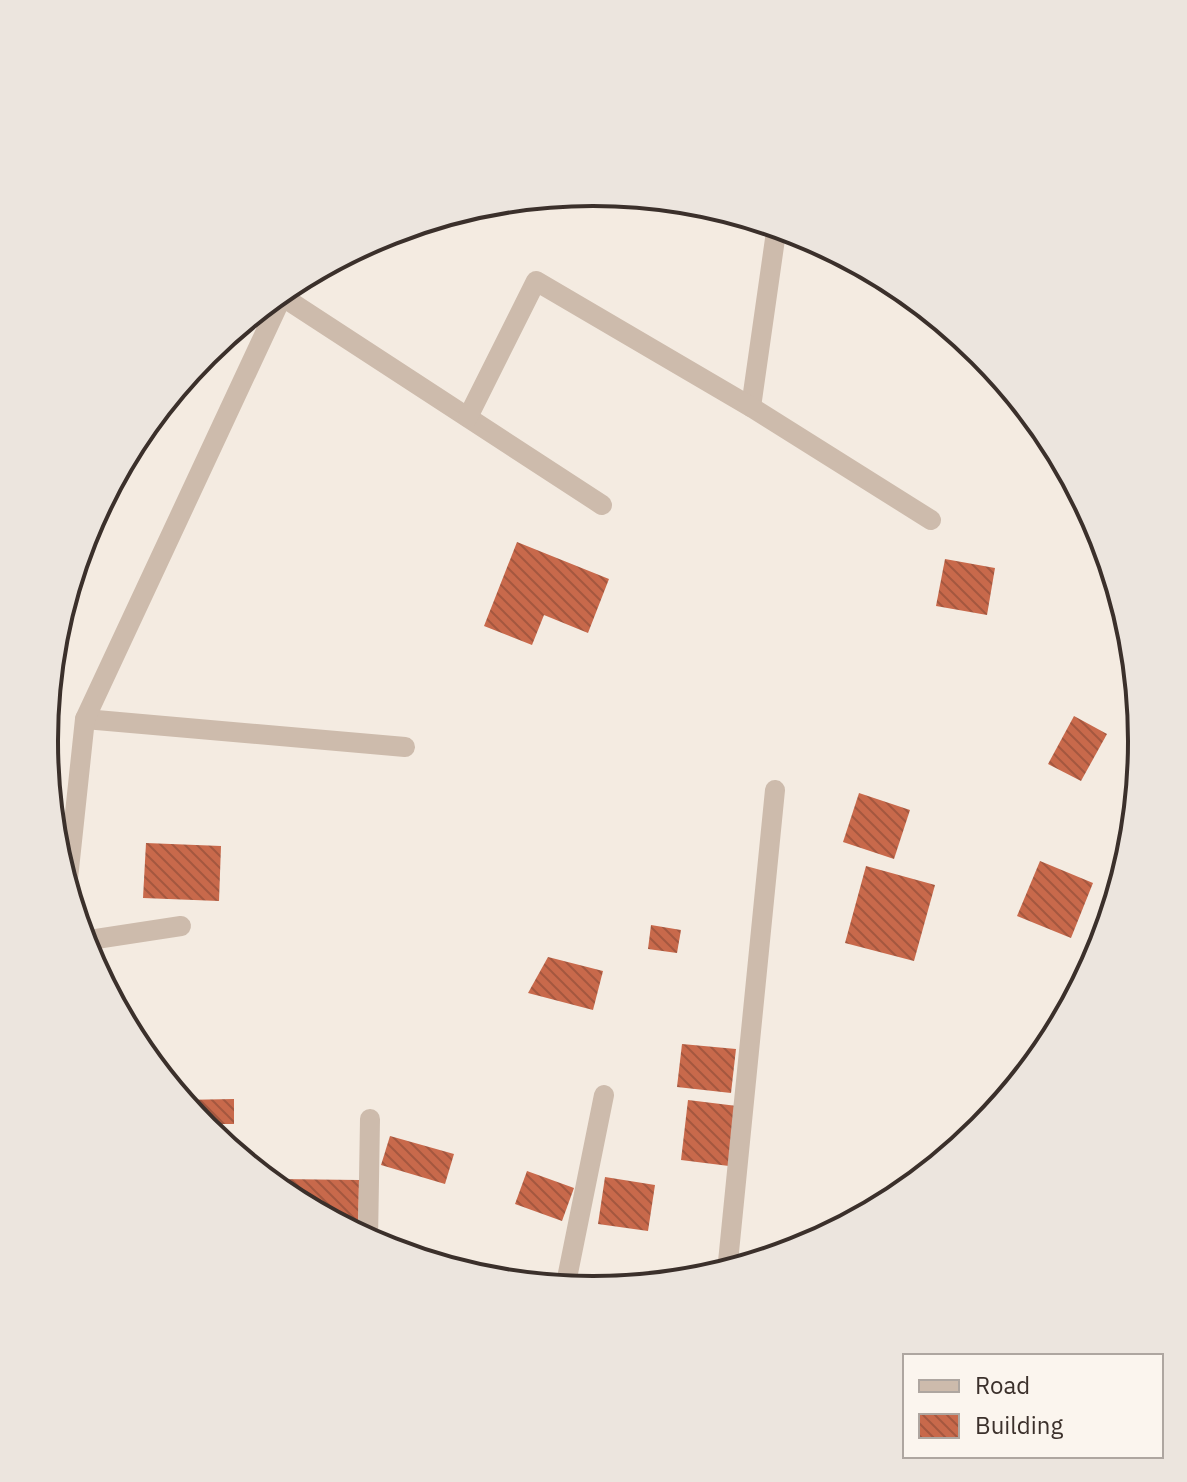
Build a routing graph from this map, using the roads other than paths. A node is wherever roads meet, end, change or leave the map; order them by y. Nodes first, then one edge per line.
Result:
1 (775, 237) edge
2 (294, 297) edge
3 (276, 310) edge
4 (751, 407) junction
5 (468, 417) junction
6 (602, 505) dead end
7 (931, 520) dead end
8 (85, 719) junction
9 (405, 747) dead end
10 (775, 790) dead end
11 (70, 853) edge
12 (181, 926) dead end
13 (96, 939) edge
14 (604, 1095) dead end
15 (370, 1119) dead end
16 (368, 1226) edge
17 (728, 1259) edge
18 (568, 1275) edge

1 - 4 street
2 - 5 street
3 - 8 street
4 - 5 street
4 - 7 street
5 - 6 street
8 - 9 street
8 - 11 street
10 - 17 street
12 - 13 street
14 - 18 street
15 - 16 street

